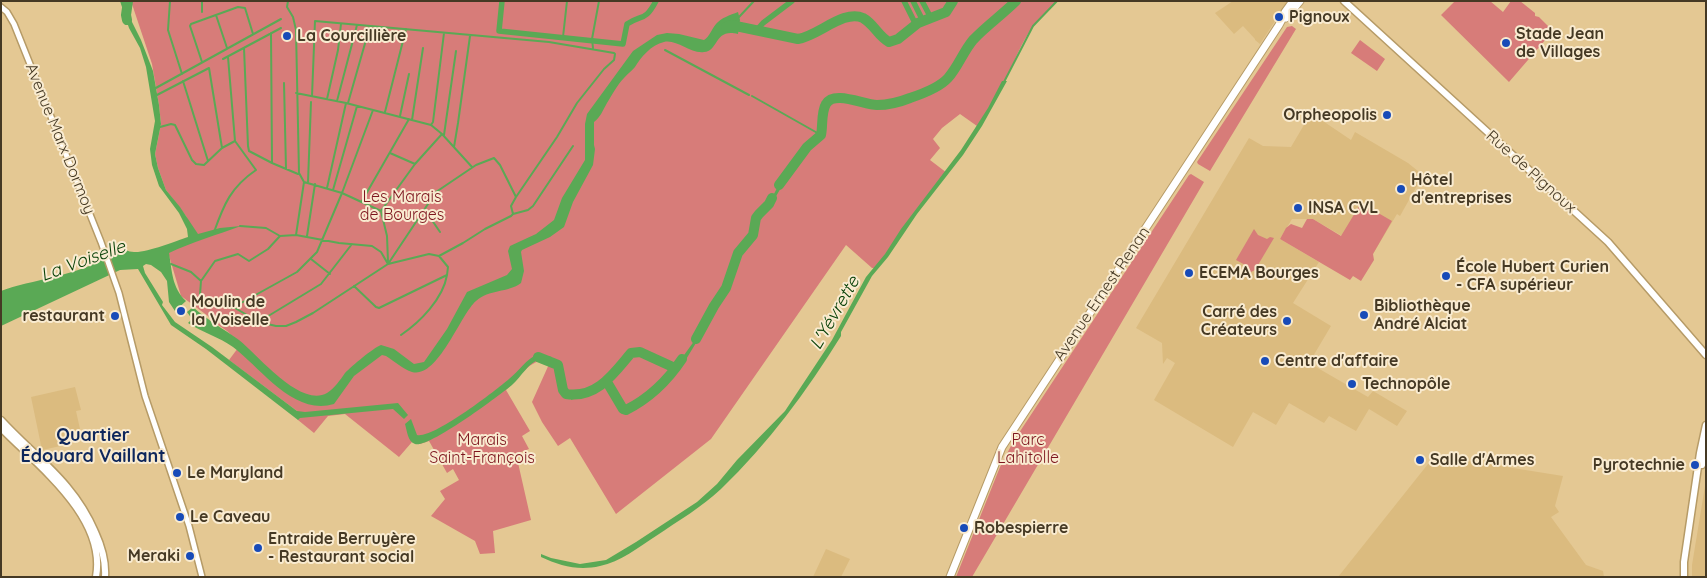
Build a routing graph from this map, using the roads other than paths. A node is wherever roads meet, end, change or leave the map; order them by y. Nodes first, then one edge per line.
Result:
1 (1292, 1) edge
2 (1300, 1) edge
3 (1344, 1) edge
4 (1, 7) edge
5 (1279, 25) junction
6 (1706, 355) edge
7 (1, 420) edge
8 (1706, 425) edge
9 (1, 428) edge
10 (1706, 447) edge
11 (1684, 576) edge
12 (96, 577) edge
13 (105, 577) edge
14 (202, 577) edge
15 (950, 577) edge

1 - 5 main road, Avenue Ernest Renan
2 - 5 main road, Avenue Ernest Renan
3 - 6 main road, Rue de Pignoux
4 - 14 street, Avenue Marx Dormoy
5 - 15 main road, Avenue Ernest Renan
7 - 13 main road
8 - 11 main road
9 - 12 main road
10 - 11 main road

